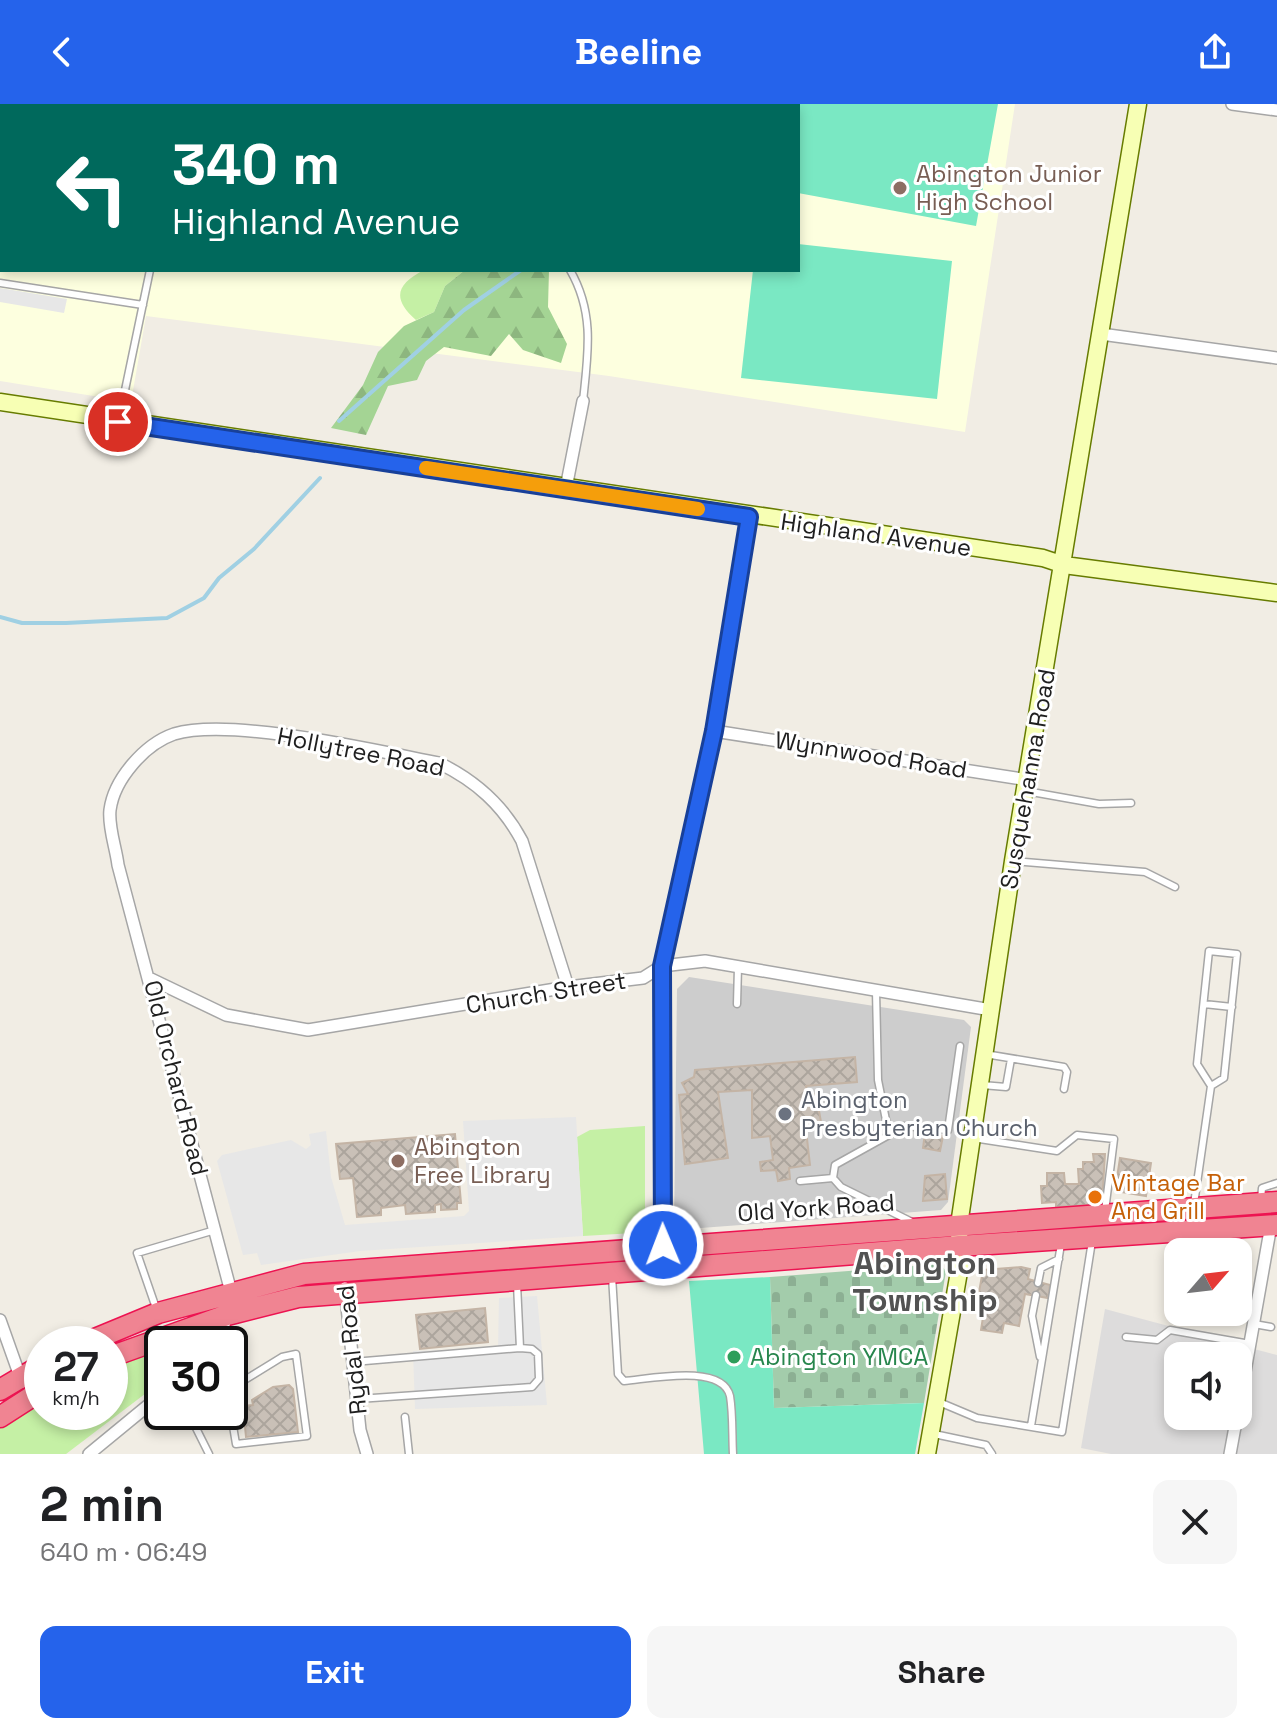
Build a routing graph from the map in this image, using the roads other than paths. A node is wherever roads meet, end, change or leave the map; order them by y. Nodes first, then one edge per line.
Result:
1 (1138, 104) edge
2 (1232, 104) edge
3 (1277, 110) edge
4 (150, 272) edge
5 (571, 272) edge
6 (0, 283) edge
7 (143, 305) junction
8 (1101, 334) junction
9 (1277, 358) edge
10 (583, 401) joint
11 (0, 402) edge
12 (118, 422) junction
13 (566, 488) junction
14 (749, 517) junction
15 (1064, 565) junction
16 (1277, 593) edge
17 (714, 731) junction
18 (1027, 786) junction
19 (1131, 803) dead end
20 (1013, 861) junction
21 (118, 865) joint
22 (1175, 887) dead end
23 (662, 966) junction
24 (738, 967) junction
25 (151, 979) junction
26 (568, 987) junction
27 (876, 989) junction
28 (737, 1004) dead end
29 (1204, 1004) junction
30 (1232, 1007) junction
31 (991, 1010) junction
32 (960, 1046) dead end
33 (985, 1054) junction
34 (1011, 1059) junction
35 (981, 1084) junction
36 (1211, 1086) junction
37 (1064, 1089) dead end
38 (889, 1135) junction
39 (973, 1138) junction
40 (833, 1178) junction
41 (800, 1181) dead end
42 (1277, 1183) edge
43 (1269, 1202) edge
44 (1193, 1208) junction
45 (1104, 1214) junction
46 (959, 1225) junction
47 (1274, 1225) edge
48 (925, 1227) junction
49 (215, 1230) junction
50 (1092, 1238) junction
51 (663, 1245) junction
52 (959, 1246) junction
53 (1060, 1249) junction
54 (662, 1269) junction
55 (343, 1270) junction
56 (612, 1273) junction
57 (517, 1280) junction
58 (1038, 1283) dead end
59 (231, 1292) junction
60 (346, 1294) junction
61 (1036, 1295) dead end
62 (158, 1313) junction
63 (227, 1315) junction
64 (0, 1320) edge
65 (1254, 1324) junction
66 (127, 1326) edge
67 (224, 1326) edge
68 (1271, 1327) dead end
69 (1126, 1337) dead end
70 (1239, 1342) edge
71 (1250, 1342) edge
72 (520, 1348) junction
73 (128, 1351) edge
74 (353, 1362) junction
75 (1041, 1365) junction
76 (24, 1375) edge
77 (19, 1378) junction
78 (248, 1378) edge
79 (24, 1382) edge
80 (0, 1390) edge
81 (358, 1399) junction
82 (24, 1401) edge
83 (936, 1401) junction
84 (144, 1409) edge
85 (0, 1417) edge
86 (405, 1417) dead end
87 (1031, 1426) junction
88 (197, 1430) edge
89 (234, 1430) edge
90 (360, 1430) junction
91 (1235, 1430) edge
92 (930, 1434) junction
93 (89, 1454) edge
94 (209, 1454) edge
95 (358, 1454) edge
96 (367, 1454) edge
97 (409, 1454) edge
98 (733, 1454) edge
99 (927, 1454) edge
100 (992, 1454) edge
101 (1230, 1454) edge

1 - 8 main road, Susquehanna Road
2 - 3 street
4 - 7 lane
5 - 10 lane
6 - 7 lane
7 - 12 lane
8 - 9 street
8 - 15 main road, Susquehanna Road
10 - 13 street
11 - 12 main road, Highland Avenue
12 - 13 main road, Highland Avenue
13 - 14 main road, Highland Avenue
14 - 15 main road, Highland Avenue
14 - 17 street
15 - 16 main road, Highland Avenue
15 - 18 main road, Susquehanna Road
17 - 18 street, Wynnwood Road
17 - 23 street
18 - 19 lane
18 - 20 main road, Susquehanna Road
20 - 22 lane
20 - 31 main road, Susquehanna Road
21 - 25 street, Old Orchard Road
21 - 26 street, Hollytree Road
23 - 24 street, Church Street
23 - 26 street, Church Street
23 - 51 street
24 - 27 street, Church Street
24 - 28 lane
25 - 26 street, Church Street
25 - 49 street, Old Orchard Road
27 - 31 street, Church Street
27 - 38 lane
29 - 30 lane
29 - 30 lane
29 - 36 lane
30 - 36 lane
31 - 33 main road, Susquehanna Road
32 - 38 lane
33 - 34 lane
33 - 35 main road, Susquehanna Road
34 - 35 lane
34 - 37 lane
35 - 39 main road, Susquehanna Road
36 - 44 lane
38 - 40 lane
39 - 45 lane
39 - 46 main road, Susquehanna Road
40 - 41 lane
40 - 48 lane
42 - 43 lane
43 - 44 highway, Old York Road
44 - 45 highway, Old York Road
45 - 46 highway, Old York Road
46 - 48 highway, Old York Road
46 - 52 main road, Susquehanna Road
47 - 50 highway, Old York Road
47 - 65 street
48 - 51 highway, Old York Road
49 - 59 street, Old Orchard Road
49 - 62 lane
50 - 53 highway, Old York Road
50 - 87 lane
51 - 54 street
51 - 55 highway, Old York Road
52 - 53 highway, Old York Road
52 - 54 highway, Old York Road
52 - 83 main road, Susquehanna Road
53 - 58 lane
53 - 75 lane
54 - 56 highway, Old York Road
55 - 59 highway, Old York Road
55 - 60 street, Rydal Road
56 - 57 highway, Old York Road
56 - 98 lane
57 - 60 highway, Old York Road
57 - 72 lane
59 - 62 highway, Old York Road
60 - 63 highway, Old York Road
60 - 74 street, Rydal Road
61 - 75 lane
62 - 66 highway, Old York Road
63 - 67 street
63 - 73 highway, Old York Road
64 - 77 street
65 - 68 lane
65 - 71 street
69 - 70 lane
72 - 74 lane
72 - 81 lane
74 - 81 street, Rydal Road
75 - 87 lane
76 - 77 highway
77 - 79 street
77 - 80 highway
78 - 89 lane
81 - 90 street, Rydal Road
82 - 85 highway
83 - 87 lane
83 - 92 main road, Susquehanna Road
84 - 93 street
86 - 97 lane
88 - 94 lane
90 - 95 street, Rydal Road
90 - 96 street, Rydal Road
91 - 101 street
92 - 99 main road, Susquehanna Road
92 - 100 lane

